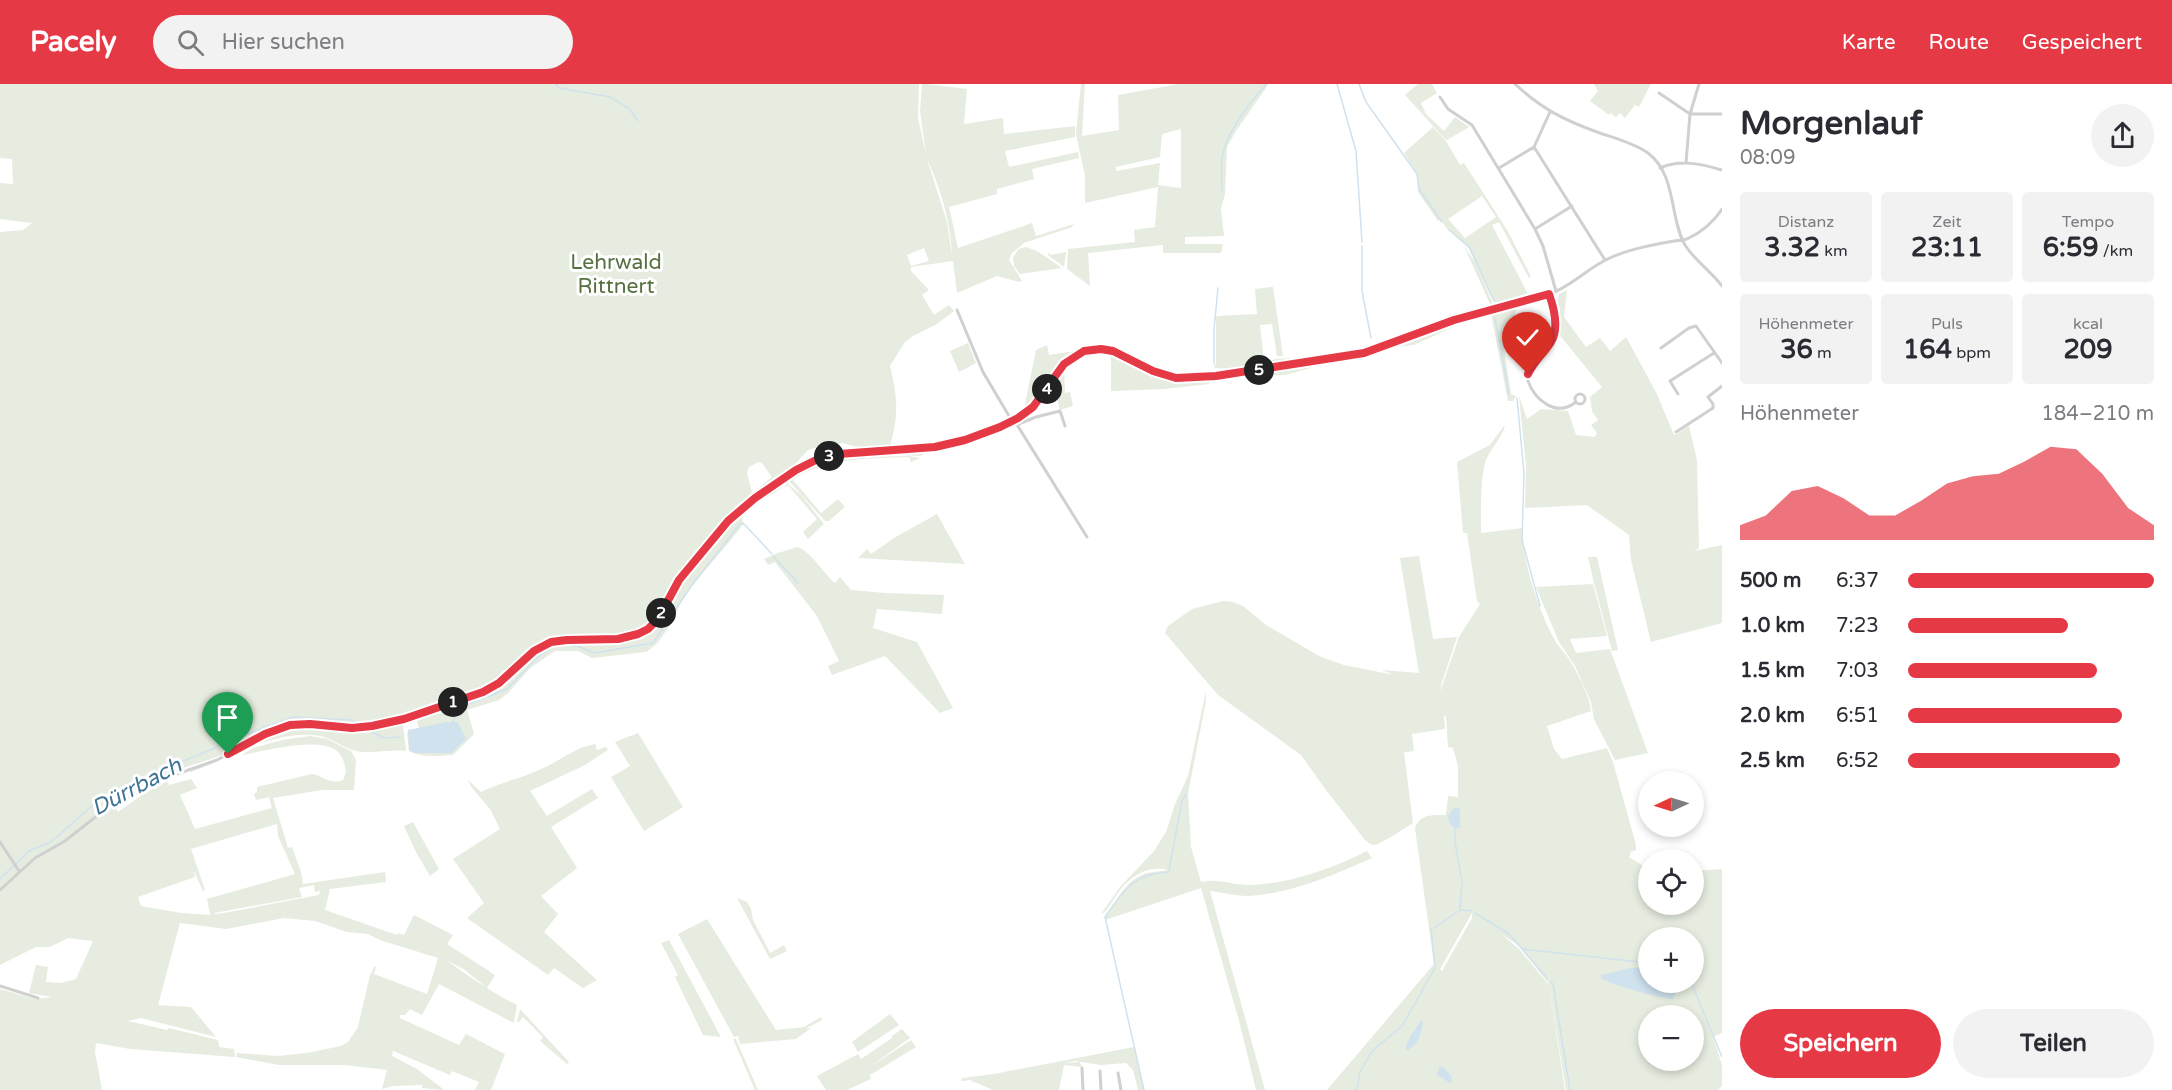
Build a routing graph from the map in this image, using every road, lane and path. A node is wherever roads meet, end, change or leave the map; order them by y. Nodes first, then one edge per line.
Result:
1 (1515, 84) edge
2 (1699, 84) edge
3 (1659, 93) dead end
4 (1440, 96) dead end
5 (1550, 112) junction
6 (1690, 114) junction
7 (1722, 114) edge
8 (1534, 147) junction
9 (1686, 163) junction
10 (1499, 168) junction
11 (1660, 168) junction
12 (1722, 170) edge
13 (1572, 206) junction
14 (1722, 208) edge
15 (1535, 229) junction
16 (1682, 239) junction
17 (1605, 260) junction
18 (1722, 286) edge
19 (1556, 291) junction
20 (1549, 294) junction
21 (957, 310) dead end
22 (1661, 348) dead end
23 (1714, 353) junction
24 (1722, 363) edge
25 (1722, 386) edge
26 (1678, 394) dead end
27 (1576, 402) dead end
28 (1013, 421) junction
29 (1016, 425) junction
30 (1065, 426) dead end
31 (1676, 432) dead end
32 (1087, 537) dead end
33 (0, 842) edge
34 (20, 871) junction
35 (0, 890) edge
36 (0, 986) edge
37 (38, 998) dead end
38 (1082, 1068) dead end
39 (1100, 1071) dead end
40 (1118, 1073) dead end
41 (1083, 1090) edge
42 (1101, 1090) edge
43 (1121, 1090) edge

1 - 5 street
2 - 6 street
3 - 6 street
4 - 10 street
5 - 8 street
5 - 11 street
6 - 7 street
6 - 9 street
8 - 10 street
8 - 13 street
9 - 11 street
9 - 12 street
10 - 15 street
11 - 16 street
13 - 15 street
13 - 17 street
14 - 16 street
15 - 19 street
16 - 17 street
16 - 18 street
17 - 19 street
19 - 20 street
20 - 27 street
20 - 28 street
21 - 28 street
22 - 23 street
23 - 24 street
23 - 26 street
25 - 31 street
28 - 29 street
28 - 34 street
29 - 30 street
29 - 32 street
33 - 34 street
34 - 35 street
36 - 37 street
38 - 41 street
39 - 42 street
40 - 43 street

